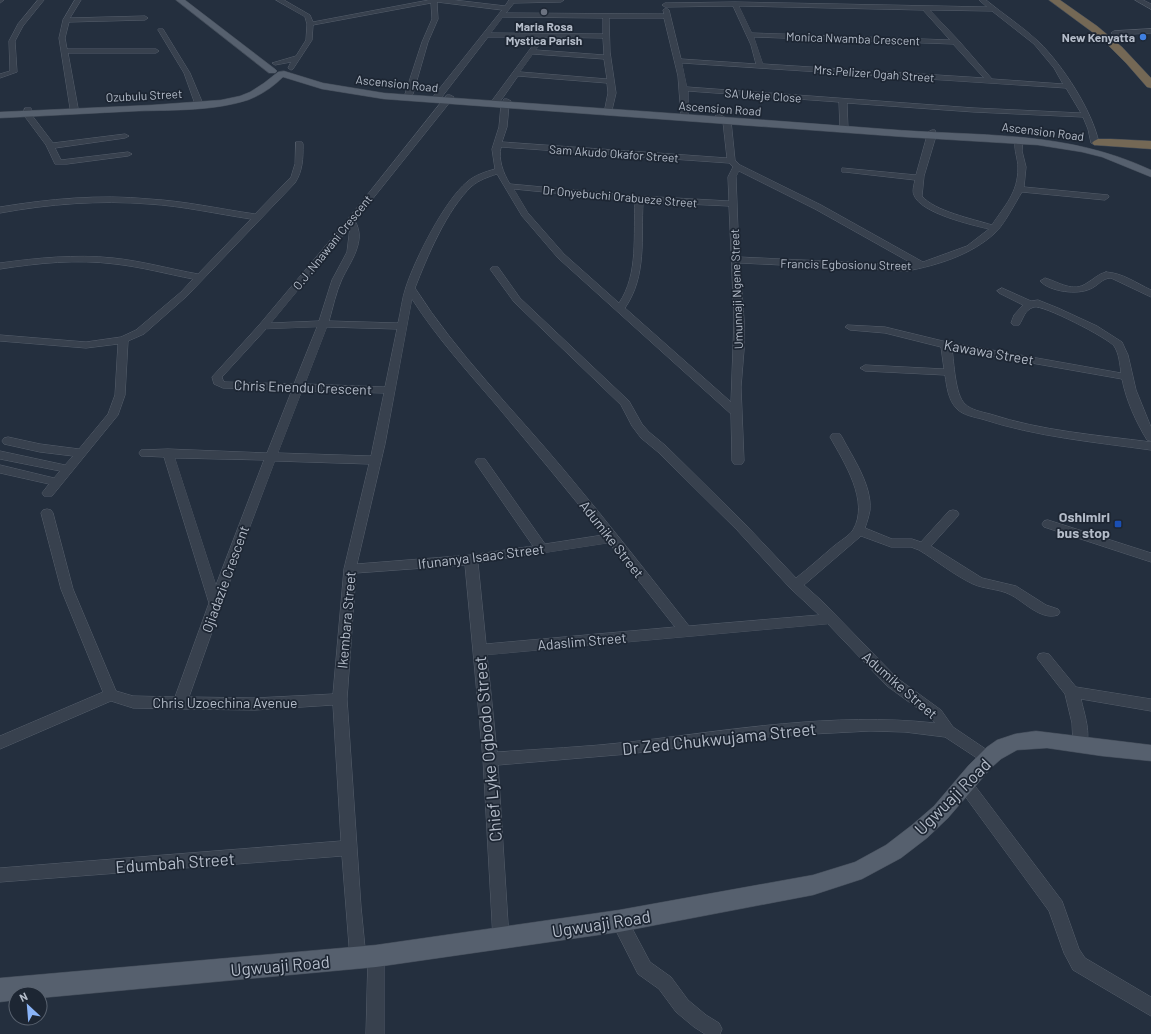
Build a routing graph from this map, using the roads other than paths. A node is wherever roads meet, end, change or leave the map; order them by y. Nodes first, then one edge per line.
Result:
1 (41, 0) edge
2 (78, 0) edge
3 (180, 0) edge
4 (189, 0) edge
5 (279, 0) edge
6 (434, 0) edge
7 (561, 0) edge
8 (982, 0) edge
9 (1054, 0) edge
10 (1068, 0) edge
11 (1138, 0) edge
12 (512, 1) edge
13 (665, 2) edge
14 (735, 4) junction
15 (1151, 6) edge
16 (926, 9) junction
17 (993, 9) junction
18 (504, 12) junction
19 (606, 15) junction
20 (667, 16) junction
21 (145, 18) dead end
22 (66, 20) junction
23 (310, 24) junction
24 (160, 30) dead end
25 (1151, 31) edge
26 (1114, 33) junction
27 (486, 35) junction
28 (749, 35) junction
29 (543, 36) junction
30 (607, 36) junction
31 (957, 42) junction
32 (66, 51) junction
33 (156, 51) dead end
34 (532, 52) junction
35 (298, 56) junction
36 (608, 57) junction
37 (1143, 60) dead end
38 (678, 61) junction
39 (760, 66) junction
40 (281, 70) junction
41 (516, 74) junction
42 (0, 76) edge
43 (611, 81) junction
44 (990, 81) junction
45 (1151, 85) edge
46 (1070, 86) junction
47 (684, 89) junction
48 (409, 94) junction
49 (436, 98) junction
50 (449, 99) junction
51 (843, 100) junction
52 (198, 102) junction
53 (501, 103) junction
54 (609, 108) junction
55 (72, 110) junction
56 (0, 111) edge
57 (27, 112) junction
58 (684, 114) junction
59 (0, 115) edge
60 (1086, 115) junction
61 (723, 118) junction
62 (844, 128) junction
63 (932, 134) junction
64 (126, 136) dead end
65 (1019, 140) junction
66 (1096, 143) junction
67 (299, 144) dead end
68 (497, 144) junction
69 (1151, 145) edge
70 (50, 146) junction
71 (1151, 149) edge
72 (128, 154) dead end
73 (734, 164) junction
74 (499, 170) junction
75 (845, 170) dead end
76 (1151, 174) edge
77 (919, 178) junction
78 (507, 186) junction
79 (1020, 189) junction
80 (1105, 197) dead end
81 (639, 199) junction
82 (733, 204) junction
83 (0, 210) edge
84 (257, 217) junction
85 (351, 221) junction
86 (994, 228) junction
87 (734, 260) junction
88 (921, 265) junction
89 (0, 266) edge
90 (495, 269) dead end
91 (199, 277) junction
92 (1045, 281) dead end
93 (410, 288) junction
94 (1002, 291) dead end
95 (1151, 294) edge
96 (1029, 304) junction
97 (620, 308) junction
98 (1016, 322) dead end
99 (322, 324) junction
100 (264, 326) junction
101 (403, 326) junction
102 (850, 327) dead end
103 (0, 338) edge
104 (122, 340) junction
105 (946, 345) junction
106 (865, 368) dead end
107 (949, 372) junction
108 (1127, 377) junction
109 (218, 382) joint
110 (299, 386) junction
111 (390, 390) junction
112 (737, 413) junction
113 (1151, 436) edge
114 (836, 437) dead end
115 (8, 441) dead end
116 (1151, 446) edge
117 (145, 452) dead end
118 (168, 453) junction
119 (81, 454) junction
120 (0, 455) edge
121 (272, 456) junction
122 (375, 460) junction
123 (738, 461) dead end
124 (481, 462) dead end
125 (0, 469) edge
126 (68, 469) junction
127 (57, 482) junction
128 (48, 493) dead end
129 (47, 513) dead end
130 (953, 514) dead end
131 (1048, 524) dead end
132 (859, 530) junction
133 (611, 538) junction
134 (923, 547) junction
135 (541, 548) junction
136 (1151, 558) edge
137 (471, 560) junction
138 (350, 569) junction
139 (795, 585) junction
140 (216, 604) junction
141 (1054, 612) dead end
142 (831, 619) junction
143 (686, 631) junction
144 (479, 650) junction
145 (1044, 658) dead end
146 (1072, 692) junction
147 (111, 695) junction
148 (340, 699) junction
149 (180, 703) junction
150 (1151, 705) edge
151 (948, 731) junction
152 (0, 743) edge
153 (1080, 744) junction
154 (1151, 752) edge
155 (988, 758) junction
156 (490, 759) junction
157 (964, 783) junction
158 (349, 848) junction
159 (0, 875) edge
160 (618, 921) junction
161 (501, 939) junction
162 (367, 957) junction
163 (0, 990) edge
164 (1151, 1007) edge
165 (713, 1029) dead end
166 (375, 1034) edge

1 - 42 street
2 - 22 street
3 - 40 main road
4 - 40 main road
5 - 23 street
6 - 18 street
6 - 23 street
6 - 48 street
7 - 12 street
8 - 17 street
9 - 45 highway
10 - 26 highway
11 - 15 street
12 - 18 street
13 - 14 street
13 - 20 street
14 - 16 street
14 - 28 street
16 - 17 street
16 - 31 street
17 - 46 street
18 - 19 street
18 - 27 street
19 - 20 street
19 - 30 street
20 - 38 street
21 - 22 street
22 - 32 street
23 - 35 street, Ozubulu Street
24 - 52 street
25 - 26 street
26 - 37 highway
27 - 29 street
27 - 49 street
28 - 31 street, Monica Nwamba Crescent
28 - 39 street
29 - 30 street
29 - 34 street
30 - 36 street
31 - 44 street
32 - 33 street
32 - 55 street
34 - 36 street
34 - 41 street
35 - 40 street, Ozubulu Street
35 - 40 street, Ozubulu Street
36 - 43 street
38 - 39 street, Mrs.Pelizer Ogah Street
38 - 47 street
39 - 44 street, Mrs.Pelizer Ogah Street
40 - 48 main road, Ascension Road
40 - 49 main road, Ascension Road
40 - 52 main road, Ozubulu Street
41 - 43 street
41 - 53 street
43 - 54 street
44 - 46 street, Mrs.Pelizer Ogah Street
46 - 60 street
47 - 51 street, SA Ukeje Close
47 - 58 street
48 - 49 main road, Ascension Road
49 - 50 main road, Ascension Road
50 - 53 main road, Ascension Road
50 - 85 street, O.J .Nnawani Crescent
51 - 60 street, SA Ukeje Close
51 - 62 street
52 - 55 main road, Ozubulu Street
53 - 54 main road, Ascension Road
53 - 61 main road, Ascension Road
53 - 68 street
54 - 58 main road, Ascension Road
55 - 57 main road, Ozubulu Street
56 - 57 main road, Ozubulu Street
57 - 59 main road, Ozubulu Street
57 - 70 street
58 - 61 main road, Ascension Road
60 - 66 street
61 - 62 main road, Ascension Road
61 - 73 street, Umunnaji Ngene Street
62 - 63 main road, Ascension Road
63 - 65 main road, Ascension Road
63 - 66 main road, Ascension Road
63 - 77 street
64 - 70 street
65 - 76 main road, Ascension Road
65 - 79 street, Francis Egbosionu Street
66 - 69 highway
66 - 71 main road, Ascension Road
67 - 84 street
68 - 73 street, Sam Akudo Okafor Street
68 - 74 street
70 - 72 street
73 - 82 street, Umunnaji Ngene Street
73 - 88 street
74 - 78 street
74 - 93 street
75 - 77 street
77 - 86 street
78 - 81 street, Dr Onyebuchi Orabueze Street
78 - 97 street
79 - 80 street
79 - 86 street, Francis Egbosionu Street
81 - 82 street, Dr Onyebuchi Orabueze Street
81 - 97 street
82 - 87 street, Umunnaji Ngene Street
83 - 84 street
84 - 91 street
85 - 99 street, Ojiadazie Crescent
85 - 100 street, O.J .Nnawani Crescent
86 - 88 street, Francis Egbosionu Street
87 - 88 street, Francis Egbosionu Street
87 - 112 street, Umunnaji Ngene Street
89 - 91 street
90 - 139 street, Adumike Street
91 - 104 street
92 - 95 street
93 - 101 street, Ikembara Street
93 - 133 street, Adumike Street
94 - 96 street
96 - 98 street
96 - 108 street
97 - 112 street
99 - 100 street
99 - 101 street
99 - 110 street, Ojiadazie Crescent
100 - 109 street, O.J .Nnawani Crescent
101 - 111 street, Ikembara Street
102 - 105 street, Kawawa Street
103 - 104 street
104 - 119 street
105 - 107 street
105 - 108 street, Kawawa Street
106 - 107 street
107 - 116 street
108 - 113 street
109 - 110 street, Chris Enendu Crescent
110 - 111 street, Chris Enendu Crescent
110 - 121 street, Ojiadazie Crescent
111 - 122 street, Ikembara Street
112 - 123 street, Umunnaji Ngene Street
114 - 132 street
115 - 119 street
117 - 118 street
118 - 121 street
118 - 140 street
119 - 126 street
120 - 126 street
121 - 122 street
121 - 140 street, Ojiadazie Crescent
122 - 138 street, Ikembara Street
124 - 135 street
125 - 127 street
126 - 127 street
127 - 128 street
129 - 147 street
130 - 134 street
131 - 136 street
132 - 134 street
132 - 139 street
133 - 135 street, Ifunanya Isaac Street
133 - 143 street, Adumike Street
134 - 141 street
135 - 137 street, Ifunanya Isaac Street
137 - 138 street, Ifunanya Isaac Street
137 - 144 street, Chief Lyke Ogbodo Street
138 - 148 street, Ikembara Street
139 - 142 street, Adumike Street
140 - 149 street, Ojiadazie Crescent
142 - 143 street
142 - 151 street, Adumike Street
143 - 144 street, Adaslim Street
144 - 156 street, Chief Lyke Ogbodo Street
145 - 146 street
146 - 150 street
146 - 153 street
147 - 149 street, Chris Uzoechina Avenue
147 - 152 street
148 - 149 street, Chris Uzoechina Avenue
148 - 158 street, Ikembara Street
151 - 155 street, Adumike Street
151 - 156 street, Dr Zed Chukwujama Street
153 - 154 main road, Ugwuaji Road
153 - 155 main road, Ugwuaji Road
155 - 157 main road, Ugwuaji Road
156 - 161 street, Chief Lyke Ogbodo Street
157 - 160 main road, Ugwuaji Road
157 - 164 street
158 - 159 street, Edumbah Street
158 - 162 street, Ikembara Street
160 - 161 main road, Ugwuaji Road
160 - 165 street
161 - 162 main road, Ugwuaji Road
162 - 163 main road, Ugwuaji Road
162 - 166 street, Ikembara Street

